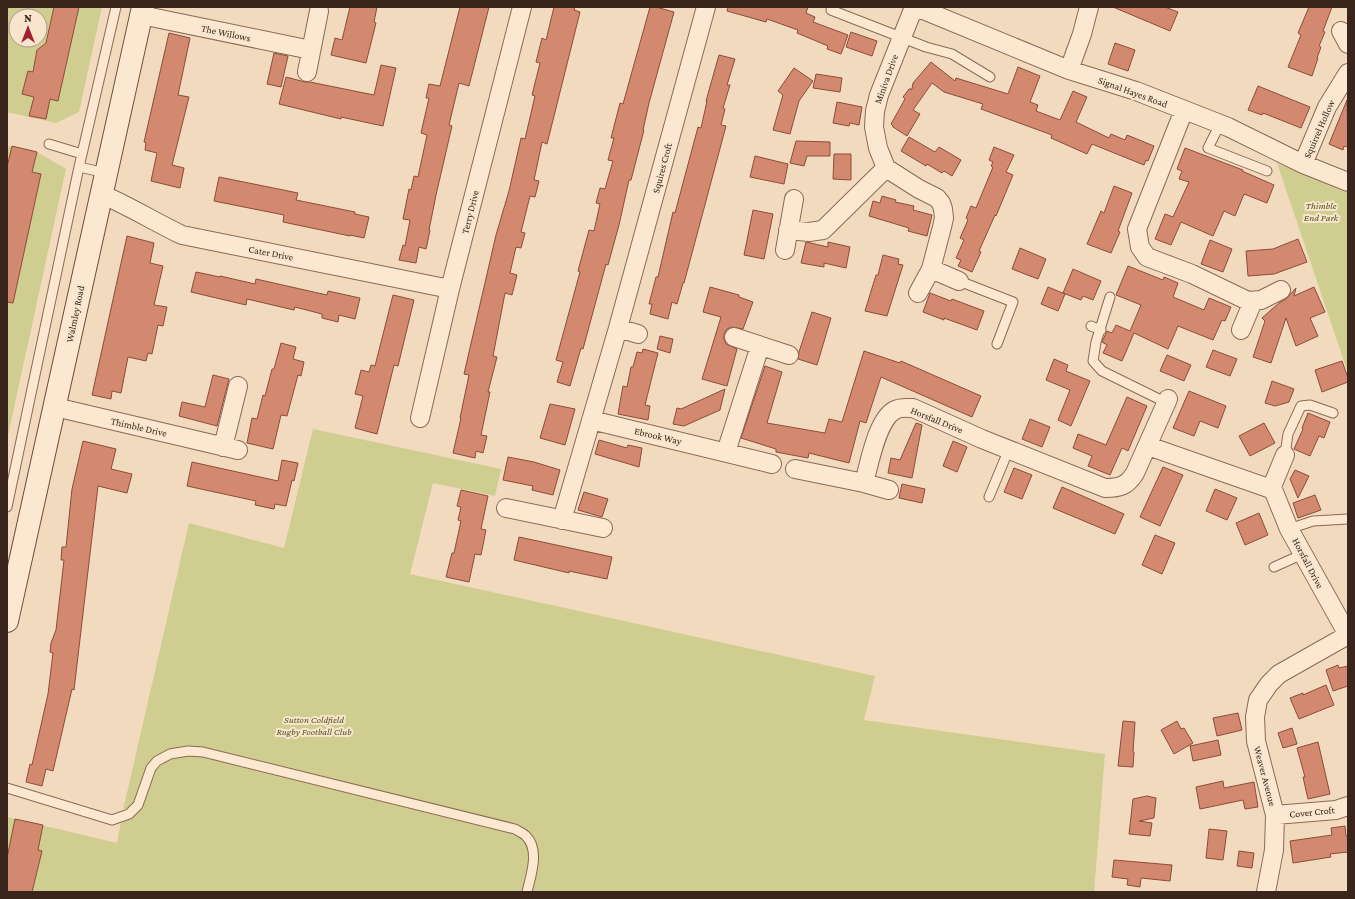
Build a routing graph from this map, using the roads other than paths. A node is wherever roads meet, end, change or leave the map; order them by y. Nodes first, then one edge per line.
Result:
1 (116, 7) edge
2 (522, 7) edge
3 (706, 7) edge
4 (915, 7) edge
5 (1089, 7) edge
6 (321, 9) edge
7 (831, 10) dead end
8 (142, 11) edge
9 (902, 37) junction
10 (311, 50) junction
11 (1069, 70) junction
12 (307, 72) dead end
13 (1348, 74) edge
14 (990, 77) dead end
15 (1184, 110) junction
16 (1220, 124) junction
17 (49, 144) dead end
18 (82, 154) junction
19 (1303, 164) junction
20 (79, 167) junction
21 (886, 168) junction
22 (1266, 171) dead end
23 (106, 173) junction
24 (1348, 182) edge
25 (101, 194) junction
26 (794, 199) dead end
27 (788, 230) junction
28 (785, 250) dead end
29 (931, 269) junction
30 (959, 281) joint
31 (450, 289) junction
32 (1281, 290) dead end
33 (918, 293) dead end
34 (1110, 297) dead end
35 (1253, 301) junction
36 (1091, 326) dead end
37 (618, 328) junction
38 (1100, 330) junction
39 (1241, 330) dead end
40 (638, 334) dead end
41 (734, 337) dead end
42 (997, 344) dead end
43 (760, 346) junction
44 (789, 355) dead end
45 (238, 386) dead end
46 (1167, 401) joint
47 (55, 407) junction
48 (1333, 413) dead end
49 (420, 418) dead end
50 (591, 420) junction
51 (1148, 446) junction
52 (1009, 449) junction
53 (726, 452) junction
54 (1285, 455) joint
55 (772, 464) dead end
56 (795, 469) dead end
57 (864, 483) junction
58 (1270, 489) junction
59 (889, 490) dead end
60 (988, 497) dead end
61 (7, 507) edge
62 (506, 508) dead end
63 (1348, 519) edge
64 (562, 520) junction
65 (603, 528) dead end
66 (1289, 528) junction
67 (1303, 554) junction
68 (1274, 567) dead end
69 (7, 622) edge
70 (1348, 635) edge
71 (7, 788) edge
72 (1348, 806) edge
73 (1275, 815) junction
74 (527, 892) edge
75 (1266, 892) edge

1 - 18 lane
2 - 31 street, Terry Drive
3 - 37 street, Squires Croft
4 - 9 street, Miniva Drive
4 - 11 street, Signal Hayes Road
5 - 11 street
6 - 10 street
7 - 9 lane
8 - 10 street, The Willows
8 - 23 main road, Walmley Road
9 - 14 lane
9 - 21 street, Miniva Drive
10 - 12 street
11 - 15 street, Signal Hayes Road
13 - 19 street, Squirrel Hollow
15 - 16 street, Signal Hayes Road
15 - 35 street
16 - 19 street, Signal Hayes Road
16 - 22 lane
17 - 18 lane
18 - 20 lane
19 - 24 street, Signal Hayes Road
20 - 23 lane
20 - 61 lane
21 - 27 street
21 - 29 street
23 - 25 main road, Walmley Road
25 - 31 street, Cater Drive
25 - 47 main road, Walmley Road
26 - 27 street
27 - 28 street
29 - 30 street
29 - 33 street
30 - 42 lane
31 - 49 street, Terry Drive
32 - 35 street
34 - 38 lane, Horsfall Drive
35 - 39 street
36 - 38 lane
37 - 40 street
37 - 50 street, Squires Croft
38 - 46 lane, Horsfall Drive
41 - 43 street
43 - 44 street
43 - 53 street
45 - 47 street, Thimble Drive
46 - 51 street, Horsfall Drive
47 - 69 main road, Walmley Road
48 - 54 lane
50 - 53 street, Ebrook Way
50 - 64 street, Squires Croft
51 - 52 street, Horsfall Drive
51 - 58 street
52 - 57 street, Horsfall Drive
52 - 60 lane
53 - 55 street, Ebrook Way
54 - 58 street
56 - 57 street
57 - 59 street
58 - 66 street, Horsfall Drive
62 - 64 street
63 - 66 lane
64 - 65 street
66 - 67 street, Horsfall Drive
67 - 68 lane
67 - 70 street, Horsfall Drive
70 - 73 street, Weaver Avenue
71 - 74 lane
72 - 73 street, Cover Croft
73 - 75 street, Weaver Avenue

